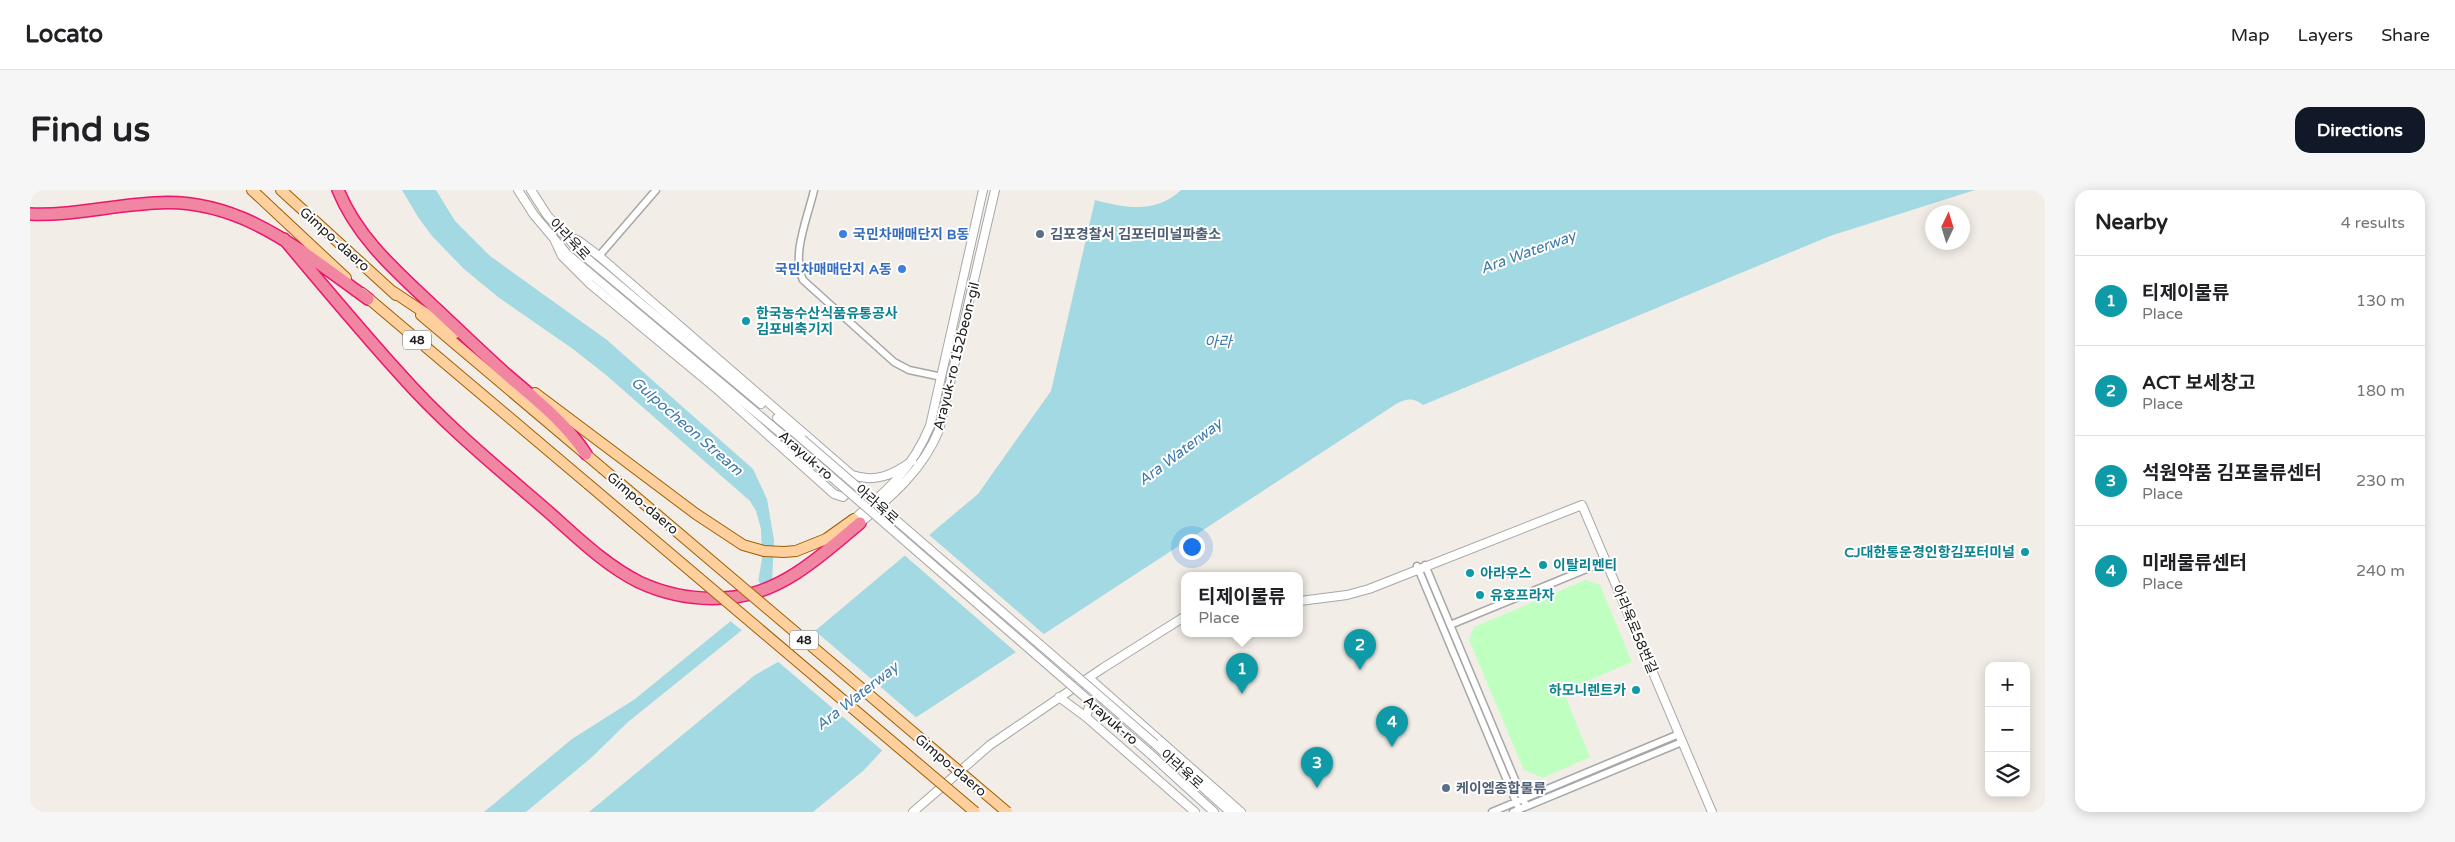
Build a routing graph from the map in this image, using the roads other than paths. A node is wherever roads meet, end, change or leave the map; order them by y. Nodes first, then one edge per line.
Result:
1 (252, 190) edge
2 (281, 190) edge
3 (338, 190) edge
4 (518, 190) edge
5 (531, 190) edge
6 (656, 190) edge
7 (814, 190) edge
8 (983, 190) edge
9 (995, 190) edge
10 (30, 206) edge
11 (82, 213) junction
12 (30, 214) edge
13 (562, 233) junction
14 (284, 239) junction
15 (555, 241) junction
16 (599, 256) junction
17 (392, 291) junction
18 (368, 299) junction
19 (483, 354) junction
20 (942, 377) junction
21 (586, 454) junction
22 (912, 461) junction
23 (847, 469) junction
24 (857, 521) junction
25 (1606, 561) junction
26 (1420, 567) junction
27 (1303, 596) edge
28 (1303, 601) edge
29 (1181, 619) edge
30 (1181, 624) edge
31 (1450, 625) junction
32 (1089, 678) junction
33 (1106, 694) junction
34 (1059, 697) junction
35 (1086, 717) junction
36 (1679, 734) junction
37 (1682, 742) junction
38 (1523, 799) junction
39 (1515, 802) junction
40 (1526, 806) junction
41 (1516, 811) edge
42 (913, 812) edge
43 (974, 812) edge
44 (1007, 812) edge
45 (1195, 812) edge
46 (1214, 812) edge
47 (1230, 812) edge
48 (1241, 812) edge
49 (1492, 812) edge
50 (1712, 812) edge

1 - 18 main road, Gimpo-daero / 48
2 - 17 main road, Gimpo-daero / 48
3 - 19 highway
4 - 15 street, Arayuk-ro
5 - 13 street, 아라육로
6 - 16 street
7 - 20 street
8 - 20 street, Arayuk-ro 152beon-gil
9 - 24 street, Arayuk-ro 152beon-gil
10 - 11 highway
11 - 12 highway
11 - 14 highway
13 - 16 street
13 - 47 street, 아라육로, bridge
14 - 18 highway
14 - 24 highway
15 - 23 street
15 - 46 street, Arayuk-ro, bridge
16 - 23 street
17 - 19 main road
17 - 21 main road, Gimpo-daero / 48
18 - 43 main road, Gimpo-daero / 48, bridge
19 - 21 highway
19 - 24 main road
20 - 22 street, Arayuk-ro 152beon-gil
21 - 44 main road, Gimpo-daero / 48, bridge
22 - 23 street
22 - 24 street, Arayuk-ro 152beon-gil
25 - 26 street, 아라육로58번길
25 - 31 street
25 - 36 street, 아라육로58번길
26 - 27 street, 아라육로58번길
26 - 28 street, 아라육로58번길
26 - 31 street
26 - 39 street
29 - 32 street
30 - 32 street
31 - 38 street
32 - 33 street
32 - 34 street
33 - 35 street
33 - 48 street
34 - 35 street
34 - 42 street
35 - 45 street
36 - 37 street, 아라육로58번길
36 - 38 street
37 - 40 street
37 - 50 street, 아라육로58번길
38 - 39 street
38 - 40 street
39 - 41 street
39 - 49 street
40 - 41 street

